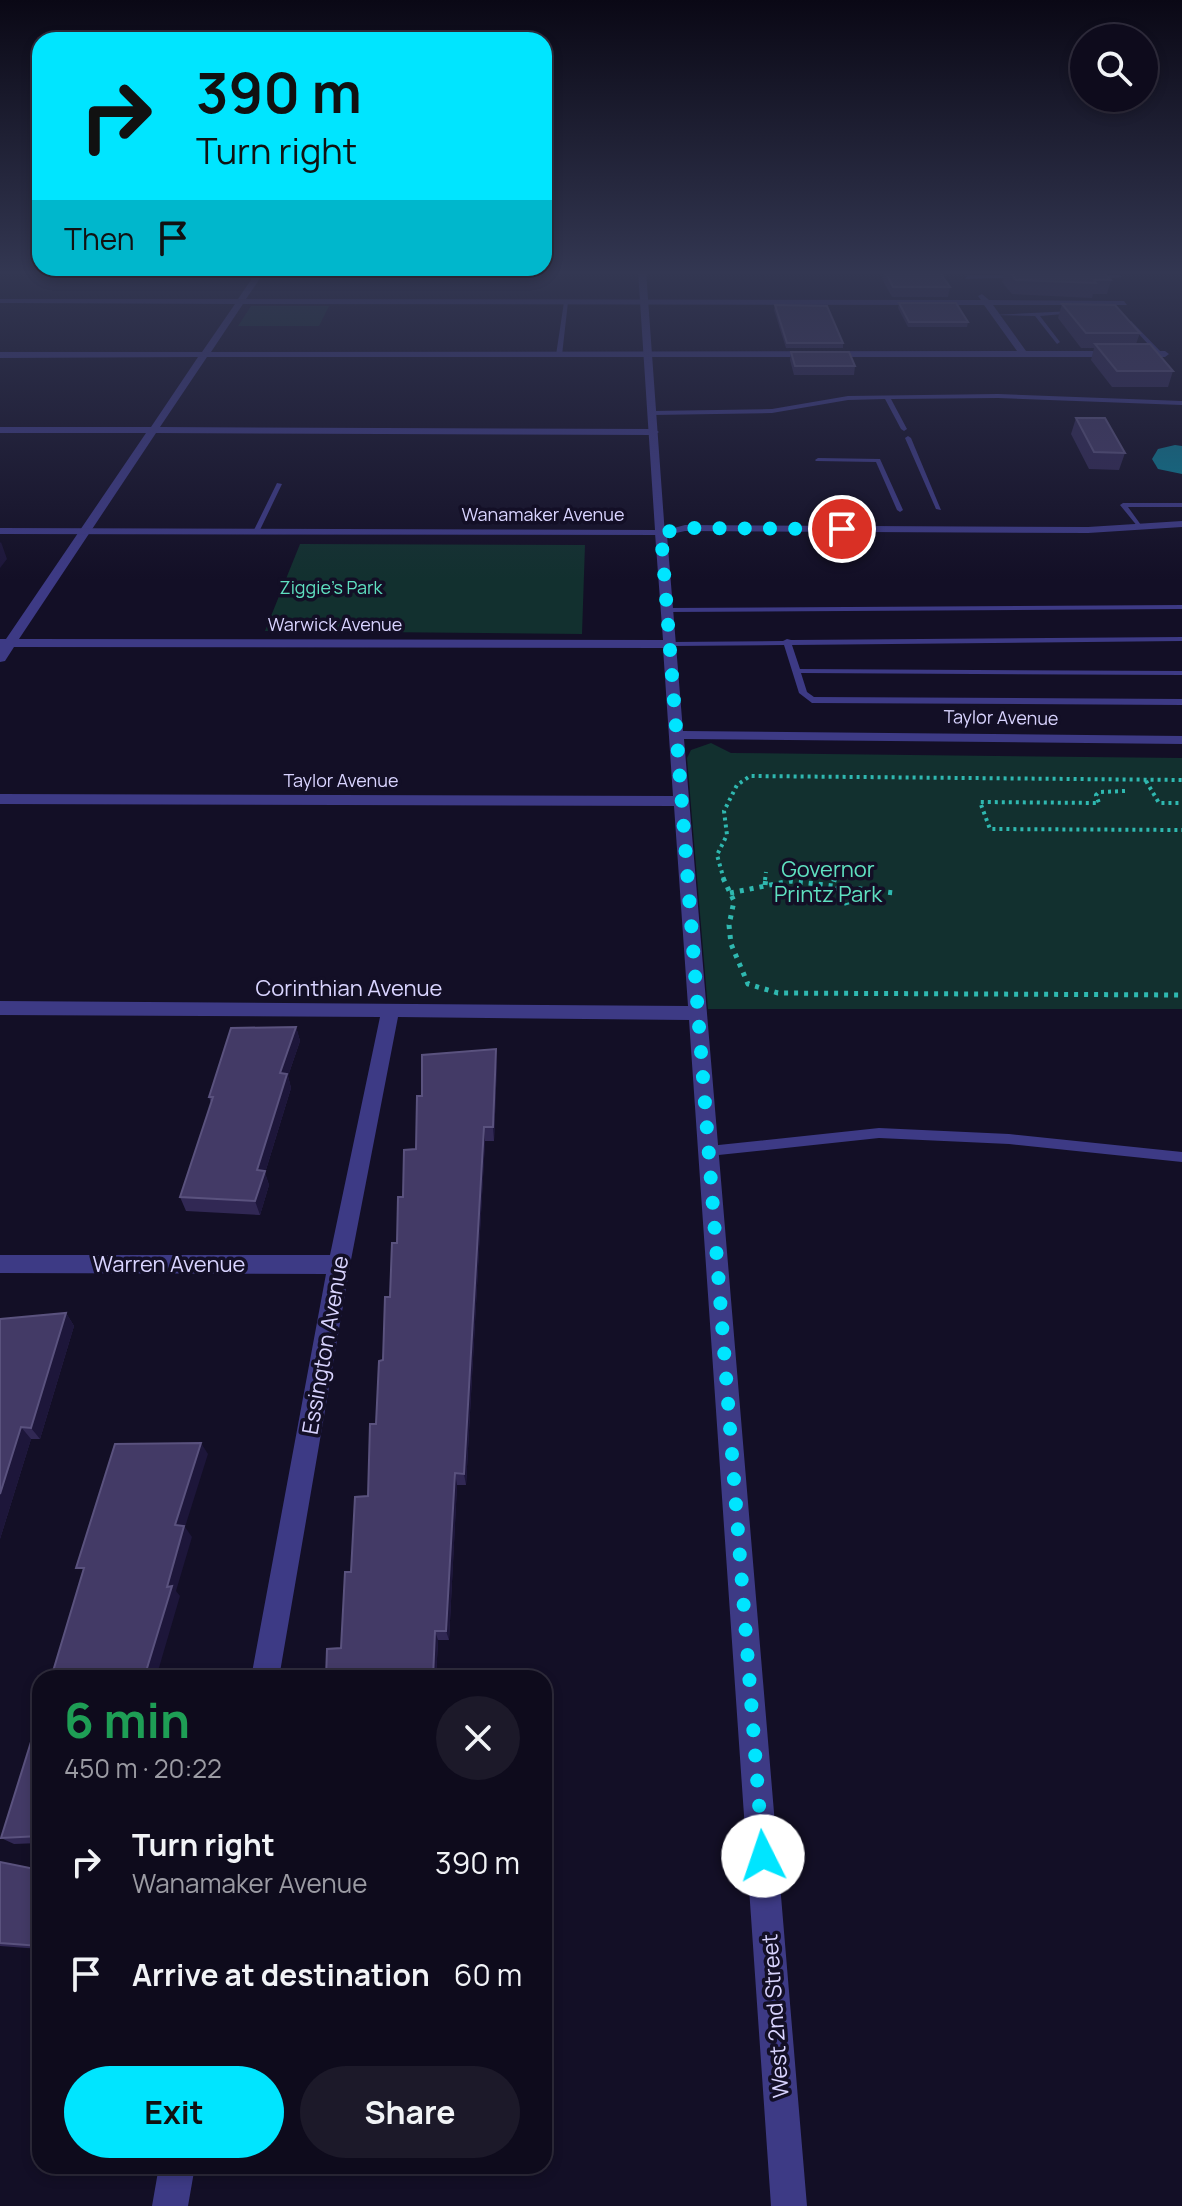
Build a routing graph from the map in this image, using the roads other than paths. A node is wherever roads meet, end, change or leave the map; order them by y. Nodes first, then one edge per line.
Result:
1 (192, 374) edge
2 (649, 374) edge
3 (888, 399) junction
4 (1182, 403) edge
5 (652, 413) junction
6 (904, 429) dead end
7 (0, 430) edge
8 (154, 431) junction
9 (654, 432) junction
10 (908, 438) dead end
11 (818, 460) dead end
12 (279, 484) dead end
13 (1182, 505) edge
14 (939, 509) dead end
15 (900, 510) dead end
16 (1182, 524) edge
17 (1138, 525) junction
18 (0, 531) edge
19 (87, 532) junction
20 (256, 532) junction
21 (661, 533) junction
22 (1182, 607) edge
23 (667, 610) junction
24 (1182, 639) edge
25 (787, 641) junction
26 (5, 643) edge
27 (670, 644) junction
28 (0, 658) edge
29 (796, 671) junction
30 (1182, 673) edge
31 (1182, 702) edge
32 (676, 735) junction
33 (1182, 740) edge
34 (0, 799) edge
35 (682, 801) junction
36 (0, 1008) edge
37 (390, 1013) junction
38 (698, 1013) junction
39 (709, 1151) junction
40 (1182, 1157) edge
41 (0, 1264) edge
42 (339, 1265) junction
43 (266, 1670) edge
44 (176, 2174) edge
45 (170, 2206) edge
46 (789, 2206) edge

1 - 8 street
2 - 5 street, West 2nd Street
3 - 4 lane
3 - 5 lane
3 - 6 lane
5 - 9 street, West 2nd Street
7 - 8 street
8 - 9 street
8 - 19 street
9 - 21 street, West 2nd Street
10 - 14 lane
11 - 15 lane
12 - 20 lane
13 - 17 lane
16 - 17 street, Wanamaker Avenue
17 - 21 street, Wanamaker Avenue
18 - 19 street, Wanamaker Avenue
19 - 20 street, Wanamaker Avenue
19 - 26 street
20 - 21 street, Wanamaker Avenue
21 - 23 street, West 2nd Street
22 - 23 lane
23 - 27 street, West 2nd Street
24 - 25 lane
25 - 27 lane
25 - 29 lane
26 - 27 street, Warwick Avenue
26 - 28 street
27 - 32 street, West 2nd Street
29 - 30 lane
29 - 31 lane
32 - 33 street, Taylor Avenue
32 - 35 street, West 2nd Street
34 - 35 street, Taylor Avenue
35 - 38 street, West 2nd Street
36 - 37 street, Corinthian Avenue
37 - 38 street, Corinthian Avenue
37 - 42 street, Essington Avenue
38 - 39 street, West 2nd Street
39 - 40 lane
39 - 46 street, West 2nd Street
41 - 42 street, Warren Avenue
42 - 43 street, Essington Avenue
44 - 45 street

